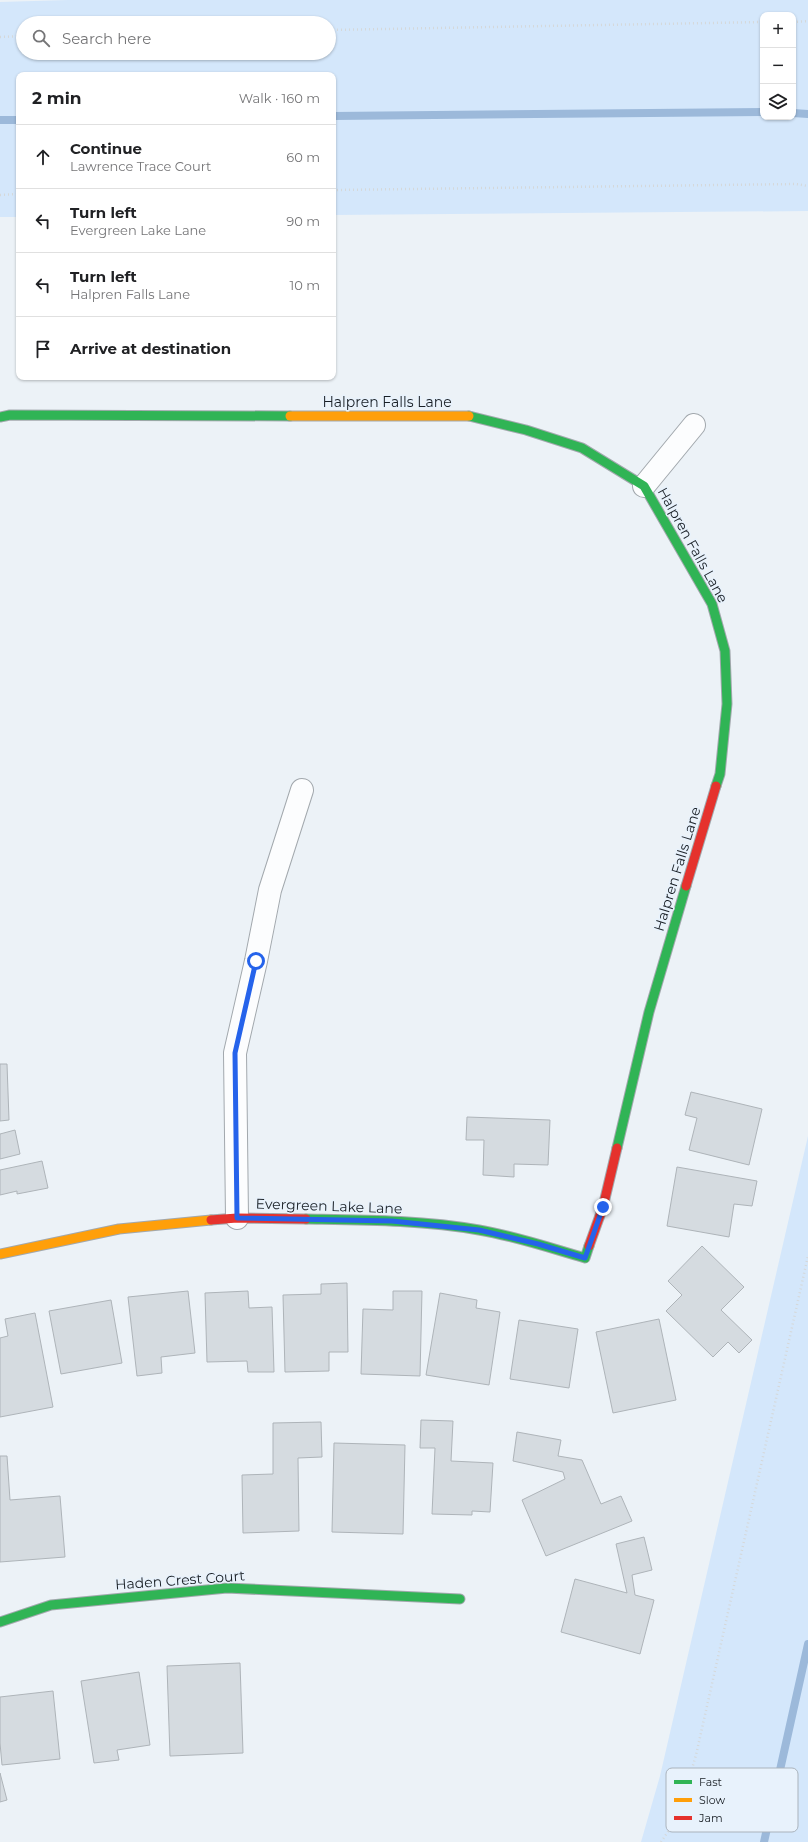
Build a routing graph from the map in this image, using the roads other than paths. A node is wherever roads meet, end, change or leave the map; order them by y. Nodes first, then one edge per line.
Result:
1 (0, 418) edge
2 (694, 425) dead end
3 (644, 486) junction
4 (302, 790) dead end
5 (237, 1218) junction
6 (0, 1254) edge
7 (585, 1258) joint
8 (460, 1599) dead end
9 (0, 1622) edge

1 - 3 street, Halpren Falls Lane
2 - 3 street
3 - 7 street, Halpren Falls Lane
4 - 5 street
5 - 6 street, Evergreen Lake Lane
5 - 7 street, Evergreen Lake Lane
8 - 9 street, Haden Crest Court

